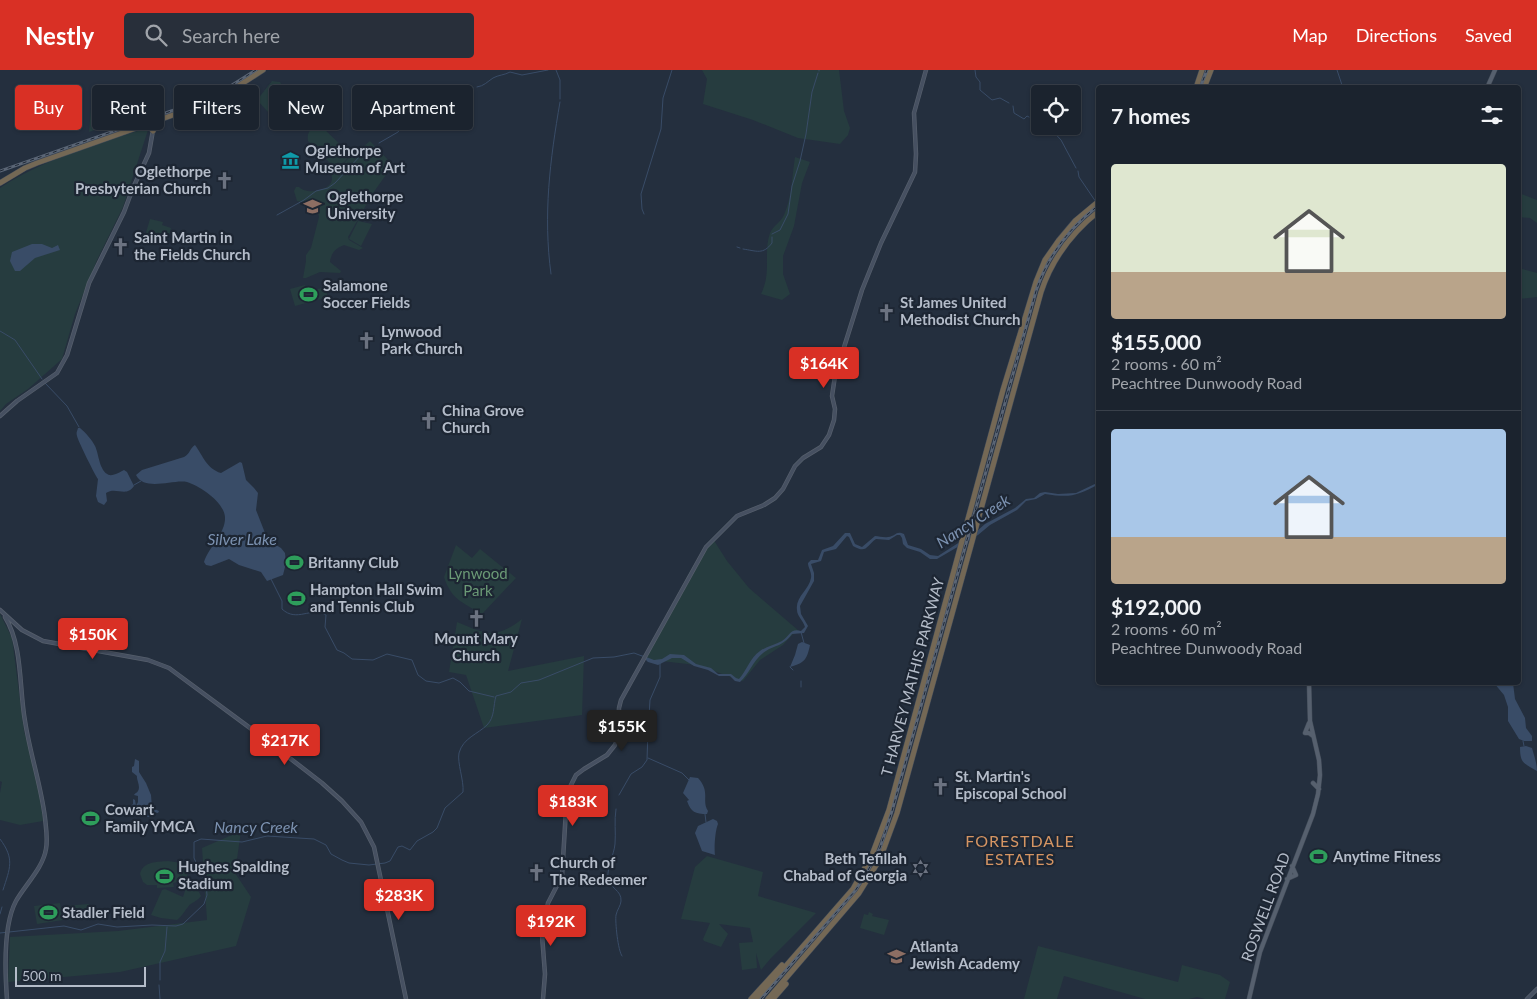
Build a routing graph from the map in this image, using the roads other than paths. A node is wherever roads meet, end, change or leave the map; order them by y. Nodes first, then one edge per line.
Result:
1 (263, 70) edge
2 (926, 70) edge
3 (1202, 70) edge
4 (1210, 70) edge
5 (1495, 70) edge
6 (1197, 85) edge
7 (1205, 85) edge
8 (1488, 85) edge
9 (164, 118) edge
10 (131, 130) edge
11 (153, 131) edge
12 (0, 183) edge
13 (1096, 203) edge
14 (1096, 214) edge
15 (0, 416) edge
16 (1, 611) edge
17 (10, 626) junction
18 (17, 626) junction
19 (22, 630) junction
20 (14, 636) junction
21 (1309, 685) edge
22 (1312, 783) dead end
23 (1319, 789) junction
24 (828, 918) junction
25 (804, 958) junction
26 (1537, 989) edge
27 (7, 999) edge
28 (406, 999) edge
29 (543, 999) edge
30 (751, 999) edge
31 (757, 999) edge
32 (768, 999) edge
33 (773, 999) edge
34 (1249, 999) edge
35 (1527, 999) edge

1 - 9 highway
2 - 29 main road
3 - 6 highway
4 - 7 highway
5 - 8 main road
10 - 12 highway
11 - 15 main road
13 - 24 highway, T HARVEY MATHIS PARKWAY
14 - 25 highway, T HARVEY MATHIS PARKWAY
16 - 17 main road
16 - 18 main road
17 - 18 main road
17 - 20 main road
18 - 19 main road
19 - 20 main road
19 - 28 main road
20 - 27 main road
21 - 23 main road, ROSWELL ROAD
22 - 23 main road
23 - 34 main road, ROSWELL ROAD
24 - 30 highway
24 - 31 highway, T HARVEY MATHIS PARKWAY
25 - 32 highway, T HARVEY MATHIS PARKWAY
25 - 33 highway
26 - 35 main road

